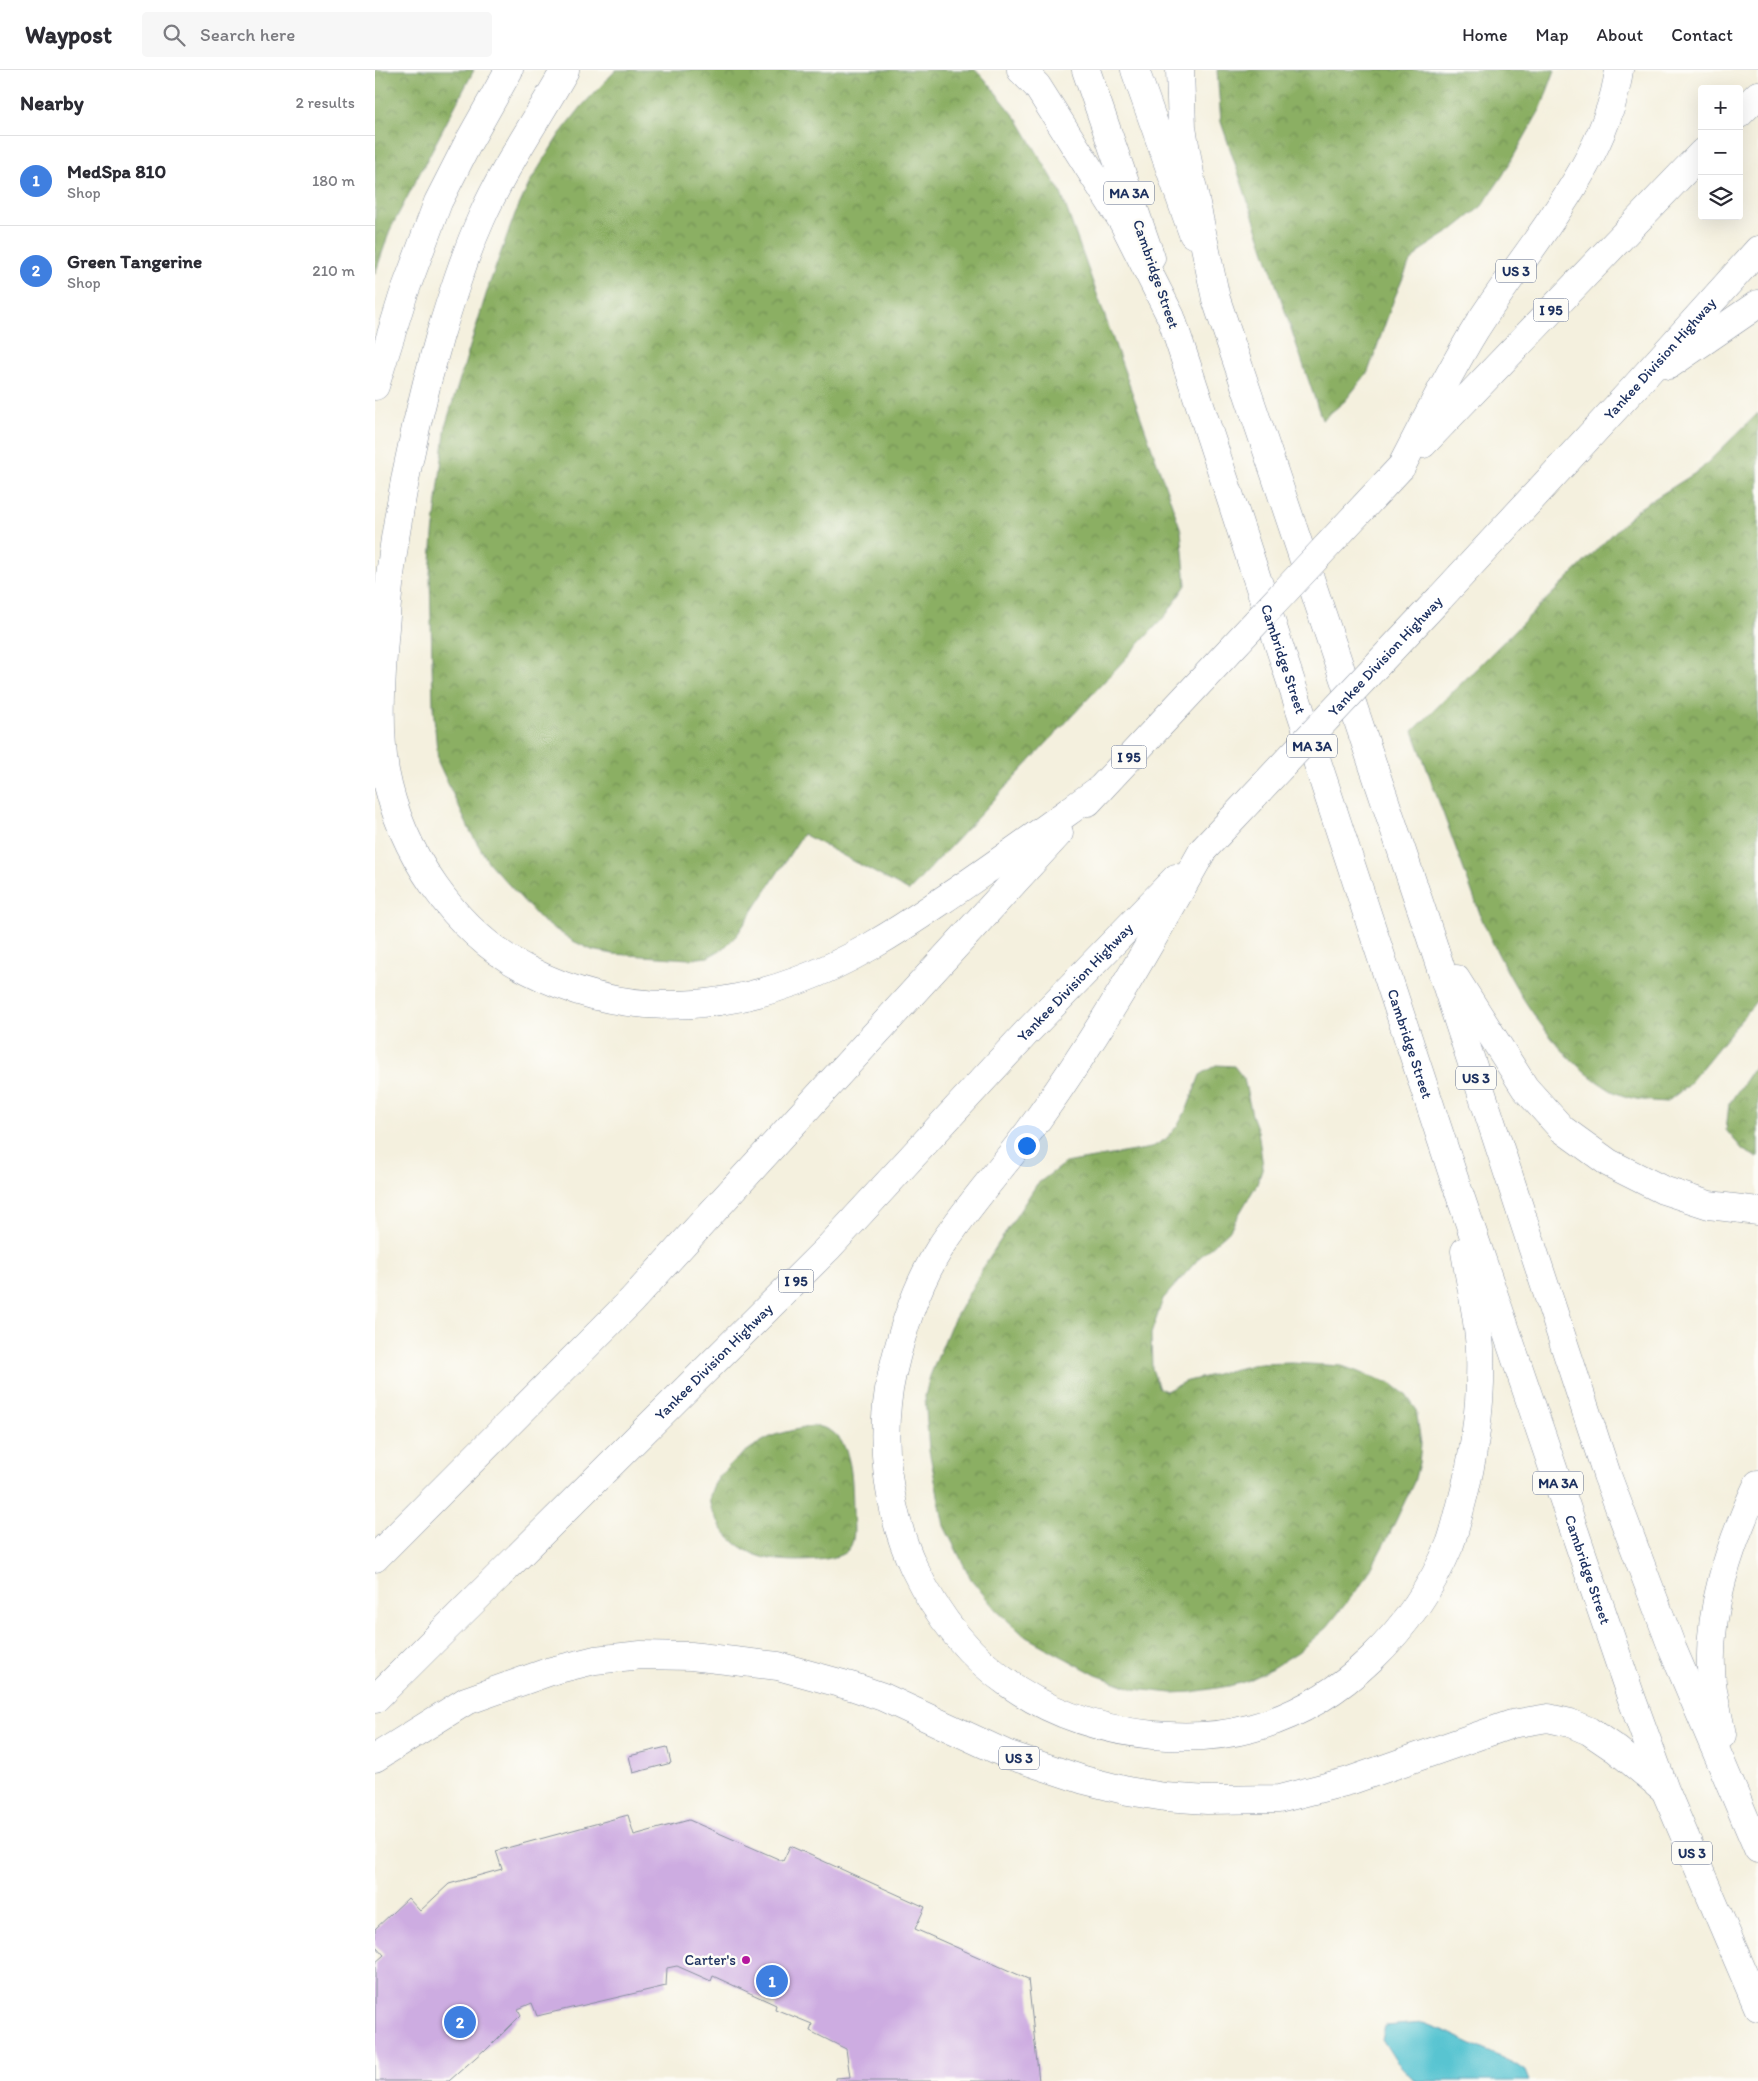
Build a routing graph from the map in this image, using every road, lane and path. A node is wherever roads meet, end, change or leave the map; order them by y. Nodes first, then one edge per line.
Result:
1 (509, 70) edge
2 (565, 70) edge
3 (1021, 70) edge
4 (1086, 70) edge
5 (1135, 70) edge
6 (1180, 70) edge
7 (1619, 70) edge
8 (1758, 95) edge
9 (1743, 110) edge
10 (1698, 157) edge
11 (1758, 250) edge
12 (1216, 298) junction
13 (1758, 304) edge
14 (1171, 317) junction
15 (375, 386) edge
16 (1634, 388) junction
17 (1401, 467) junction
18 (1100, 789) junction
19 (1203, 850) junction
20 (1423, 914) junction
21 (1453, 1175) junction
22 (1758, 1211) edge
23 (1758, 1484) edge
24 (375, 1558) edge
25 (375, 1699) edge
26 (375, 1758) edge
27 (1665, 1790) junction
28 (1736, 1798) junction
29 (1758, 1849) edge
30 (1758, 2007) edge

1 - 15 main road
2 - 18 main road
3 - 14 main road
4 - 14 main road, Cambridge Street / MA 3A
5 - 12 main road, MA 3A
6 - 12 main road, US 3
7 - 17 main road, US 3
8 - 9 main road
10 - 17 main road, I 95
11 - 16 main road, Yankee Division Highway / I 95
12 - 20 main road, US 3
13 - 16 main road
14 - 21 main road, Cambridge Street / MA 3A
16 - 19 main road, Yankee Division Highway / I 95, bridge
17 - 18 main road, I 95, bridge
18 - 24 main road, I 95
19 - 21 main road
19 - 25 main road, Yankee Division Highway / I 95
20 - 22 main road
20 - 28 main road, US 3
21 - 27 main road, Cambridge Street / MA 3A
23 - 28 main road
26 - 27 main road, US 3
27 - 30 main road, Cambridge Street / US 3
28 - 29 main road, US 3

